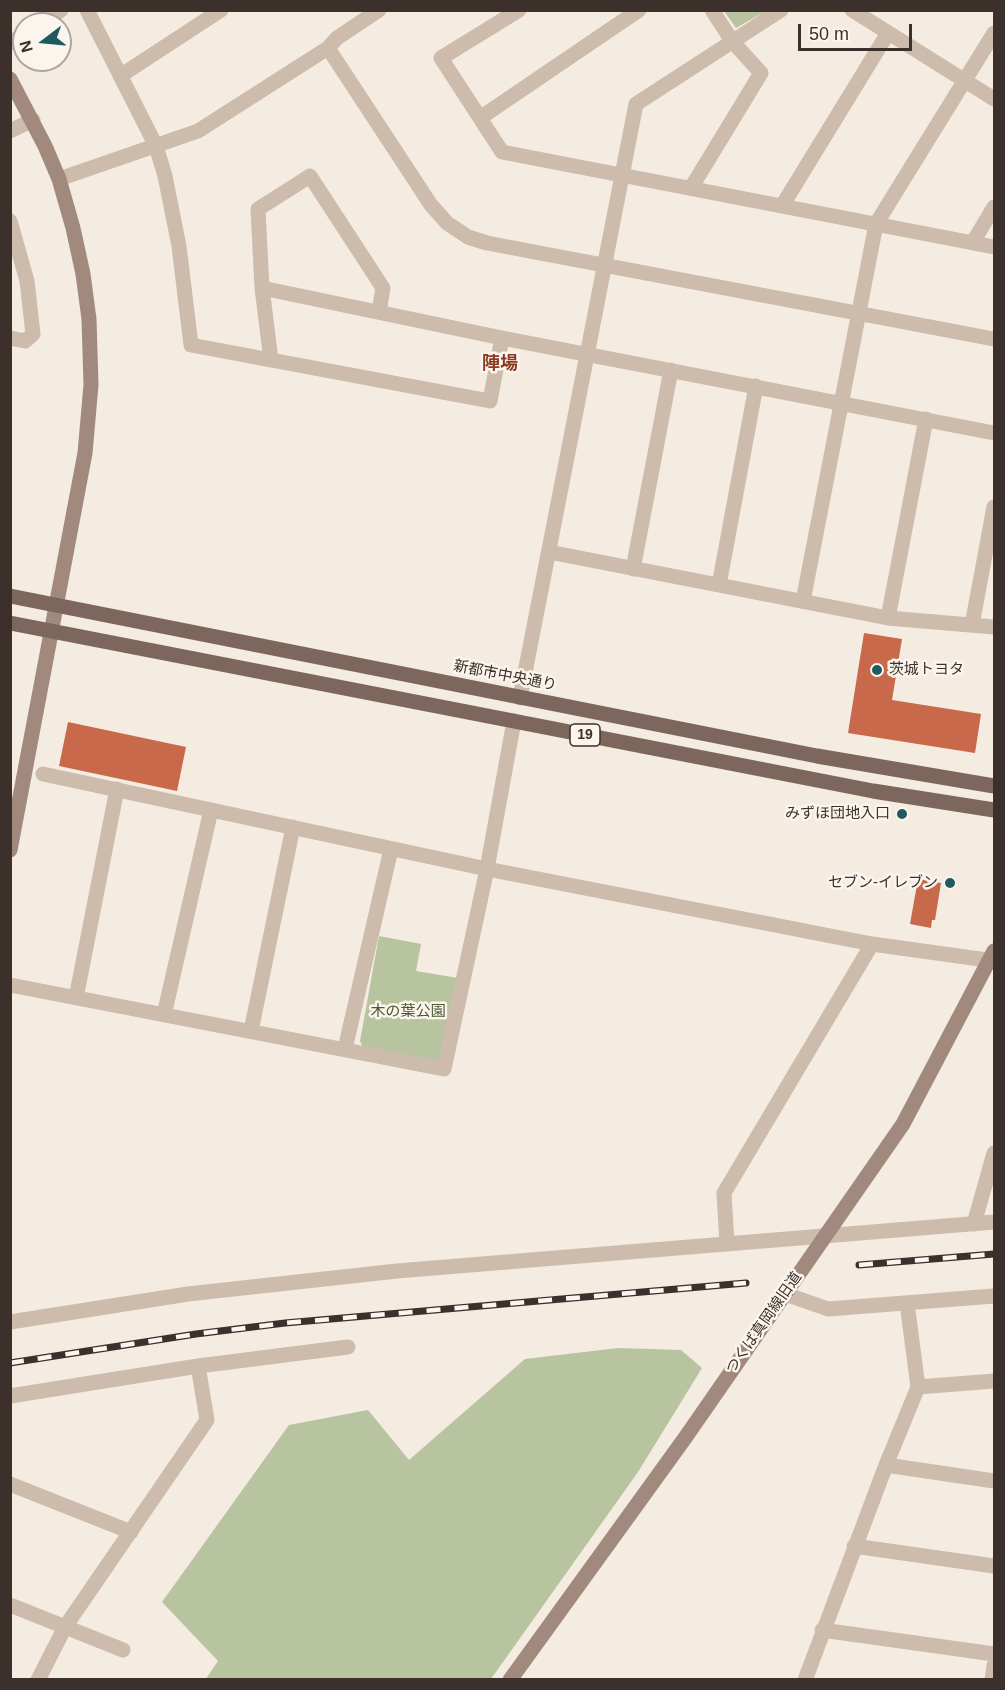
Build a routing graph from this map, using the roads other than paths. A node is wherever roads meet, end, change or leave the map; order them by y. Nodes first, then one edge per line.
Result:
1 (87, 10) edge
2 (221, 10) edge
3 (379, 10) edge
4 (519, 10) edge
5 (639, 10) edge
6 (712, 10) edge
7 (781, 10) edge
8 (852, 10) edge
9 (888, 33) junction
10 (994, 33) edge
11 (732, 41) junction
12 (328, 48) junction
13 (120, 76) junction
14 (10, 79) edge
15 (965, 81) junction
16 (994, 99) edge
17 (480, 118) junction
18 (33, 120) junction
19 (10, 131) edge
20 (156, 146) junction
21 (622, 175) junction
22 (59, 179) junction
23 (692, 188) junction
24 (782, 206) junction
25 (994, 207) edge
26 (10, 221) edge
27 (876, 224) junction
28 (973, 242) junction
29 (994, 247) edge
30 (605, 264) junction
31 (262, 288) junction
32 (379, 312) junction
33 (859, 313) junction
34 (10, 338) edge
35 (502, 338) junction
36 (994, 339) edge
37 (587, 353) junction
38 (271, 360) junction
39 (671, 370) junction
40 (756, 386) junction
41 (842, 403) junction
42 (926, 419) junction
43 (994, 433) edge
44 (994, 507) edge
45 (549, 552) junction
46 (633, 569) junction
47 (719, 585) junction
48 (10, 597) edge
49 (803, 601) junction
50 (58, 605) junction
51 (888, 618) junction
52 (10, 623) edge
53 (972, 625) junction
54 (994, 627) edge
55 (53, 632) junction
56 (520, 698) junction
57 (514, 722) junction
58 (43, 774) dead end
59 (994, 786) edge
60 (117, 789) junction
61 (211, 810) junction
62 (994, 810) edge
63 (293, 827) junction
64 (391, 849) junction
65 (10, 850) edge
66 (487, 869) junction
67 (872, 944) junction
68 (993, 958) edge
69 (10, 985) edge
70 (76, 998) junction
71 (164, 1015) junction
72 (250, 1031) junction
73 (345, 1049) junction
74 (994, 1154) edge
75 (994, 1222) edge
76 (974, 1224) junction
77 (826, 1235) junction
78 (727, 1243) junction
79 (784, 1294) junction
80 (994, 1296) edge
81 (907, 1303) junction
82 (10, 1322) edge
83 (348, 1347) dead end
84 (198, 1366) junction
85 (994, 1381) edge
86 (918, 1387) junction
87 (10, 1396) edge
88 (885, 1465) junction
89 (994, 1481) edge
90 (10, 1484) edge
91 (130, 1532) junction
92 (854, 1546) junction
93 (994, 1566) edge
94 (10, 1605) edge
95 (66, 1627) junction
96 (822, 1630) junction
97 (123, 1650) dead end
98 (994, 1654) edge
99 (994, 1665) edge
100 (38, 1680) edge
101 (510, 1680) edge
102 (805, 1680) edge
103 (992, 1680) edge

1 - 13 street
2 - 13 street
3 - 12 street
4 - 17 street
5 - 17 street
6 - 11 street
7 - 11 street
8 - 9 street
9 - 15 street
9 - 24 street
10 - 15 street
11 - 21 street
11 - 23 street
12 - 20 street
12 - 30 street
13 - 20 street
14 - 18 street
15 - 16 street
15 - 27 street
17 - 21 street
18 - 19 street
18 - 22 street
20 - 22 street
20 - 38 street
21 - 23 street
21 - 30 street
22 - 50 street
23 - 24 street
24 - 27 street
25 - 28 street
26 - 34 street
27 - 28 street
27 - 33 street
28 - 29 street
30 - 33 street
30 - 37 street
31 - 32 street
31 - 32 street
31 - 38 street
32 - 35 street
33 - 36 street
33 - 41 street
35 - 37 street
35 - 38 street
37 - 39 street
37 - 45 street
39 - 40 street
39 - 46 street
40 - 41 street
40 - 47 street
41 - 42 street
41 - 49 street
42 - 43 street
42 - 51 street
44 - 53 street
45 - 46 street
45 - 56 street
46 - 47 street
47 - 49 street
48 - 50 main road, 新都市中央通り / 19
49 - 51 street
50 - 55 street
50 - 56 main road, 新都市中央通り / 19
51 - 53 street
52 - 55 main road, 19
53 - 54 street
55 - 57 main road, 19
55 - 65 street
56 - 59 main road, 新都市中央通り / 19
57 - 62 main road, 19
57 - 66 street
58 - 60 street
60 - 61 street
60 - 70 street
61 - 63 street
61 - 71 street
63 - 64 street
63 - 72 street
64 - 66 street
64 - 73 street
66 - 67 street
66 - 73 street
67 - 68 street
67 - 78 street
68 - 77 street, つくば真岡線旧道
69 - 70 street
70 - 71 street
71 - 72 street
72 - 73 street
74 - 76 street
75 - 76 street
76 - 77 street
77 - 78 street
77 - 79 street, つくば真岡線旧道
78 - 82 street
79 - 81 street
79 - 101 street, つくば真岡線旧道
80 - 81 street
81 - 86 street
83 - 84 street
84 - 87 street
84 - 91 street
85 - 86 street
86 - 88 street
88 - 89 street
88 - 92 street
90 - 91 street
91 - 95 street
92 - 93 street
92 - 96 street
94 - 95 street
95 - 97 street
95 - 100 street
96 - 98 street
96 - 102 street
99 - 103 street

